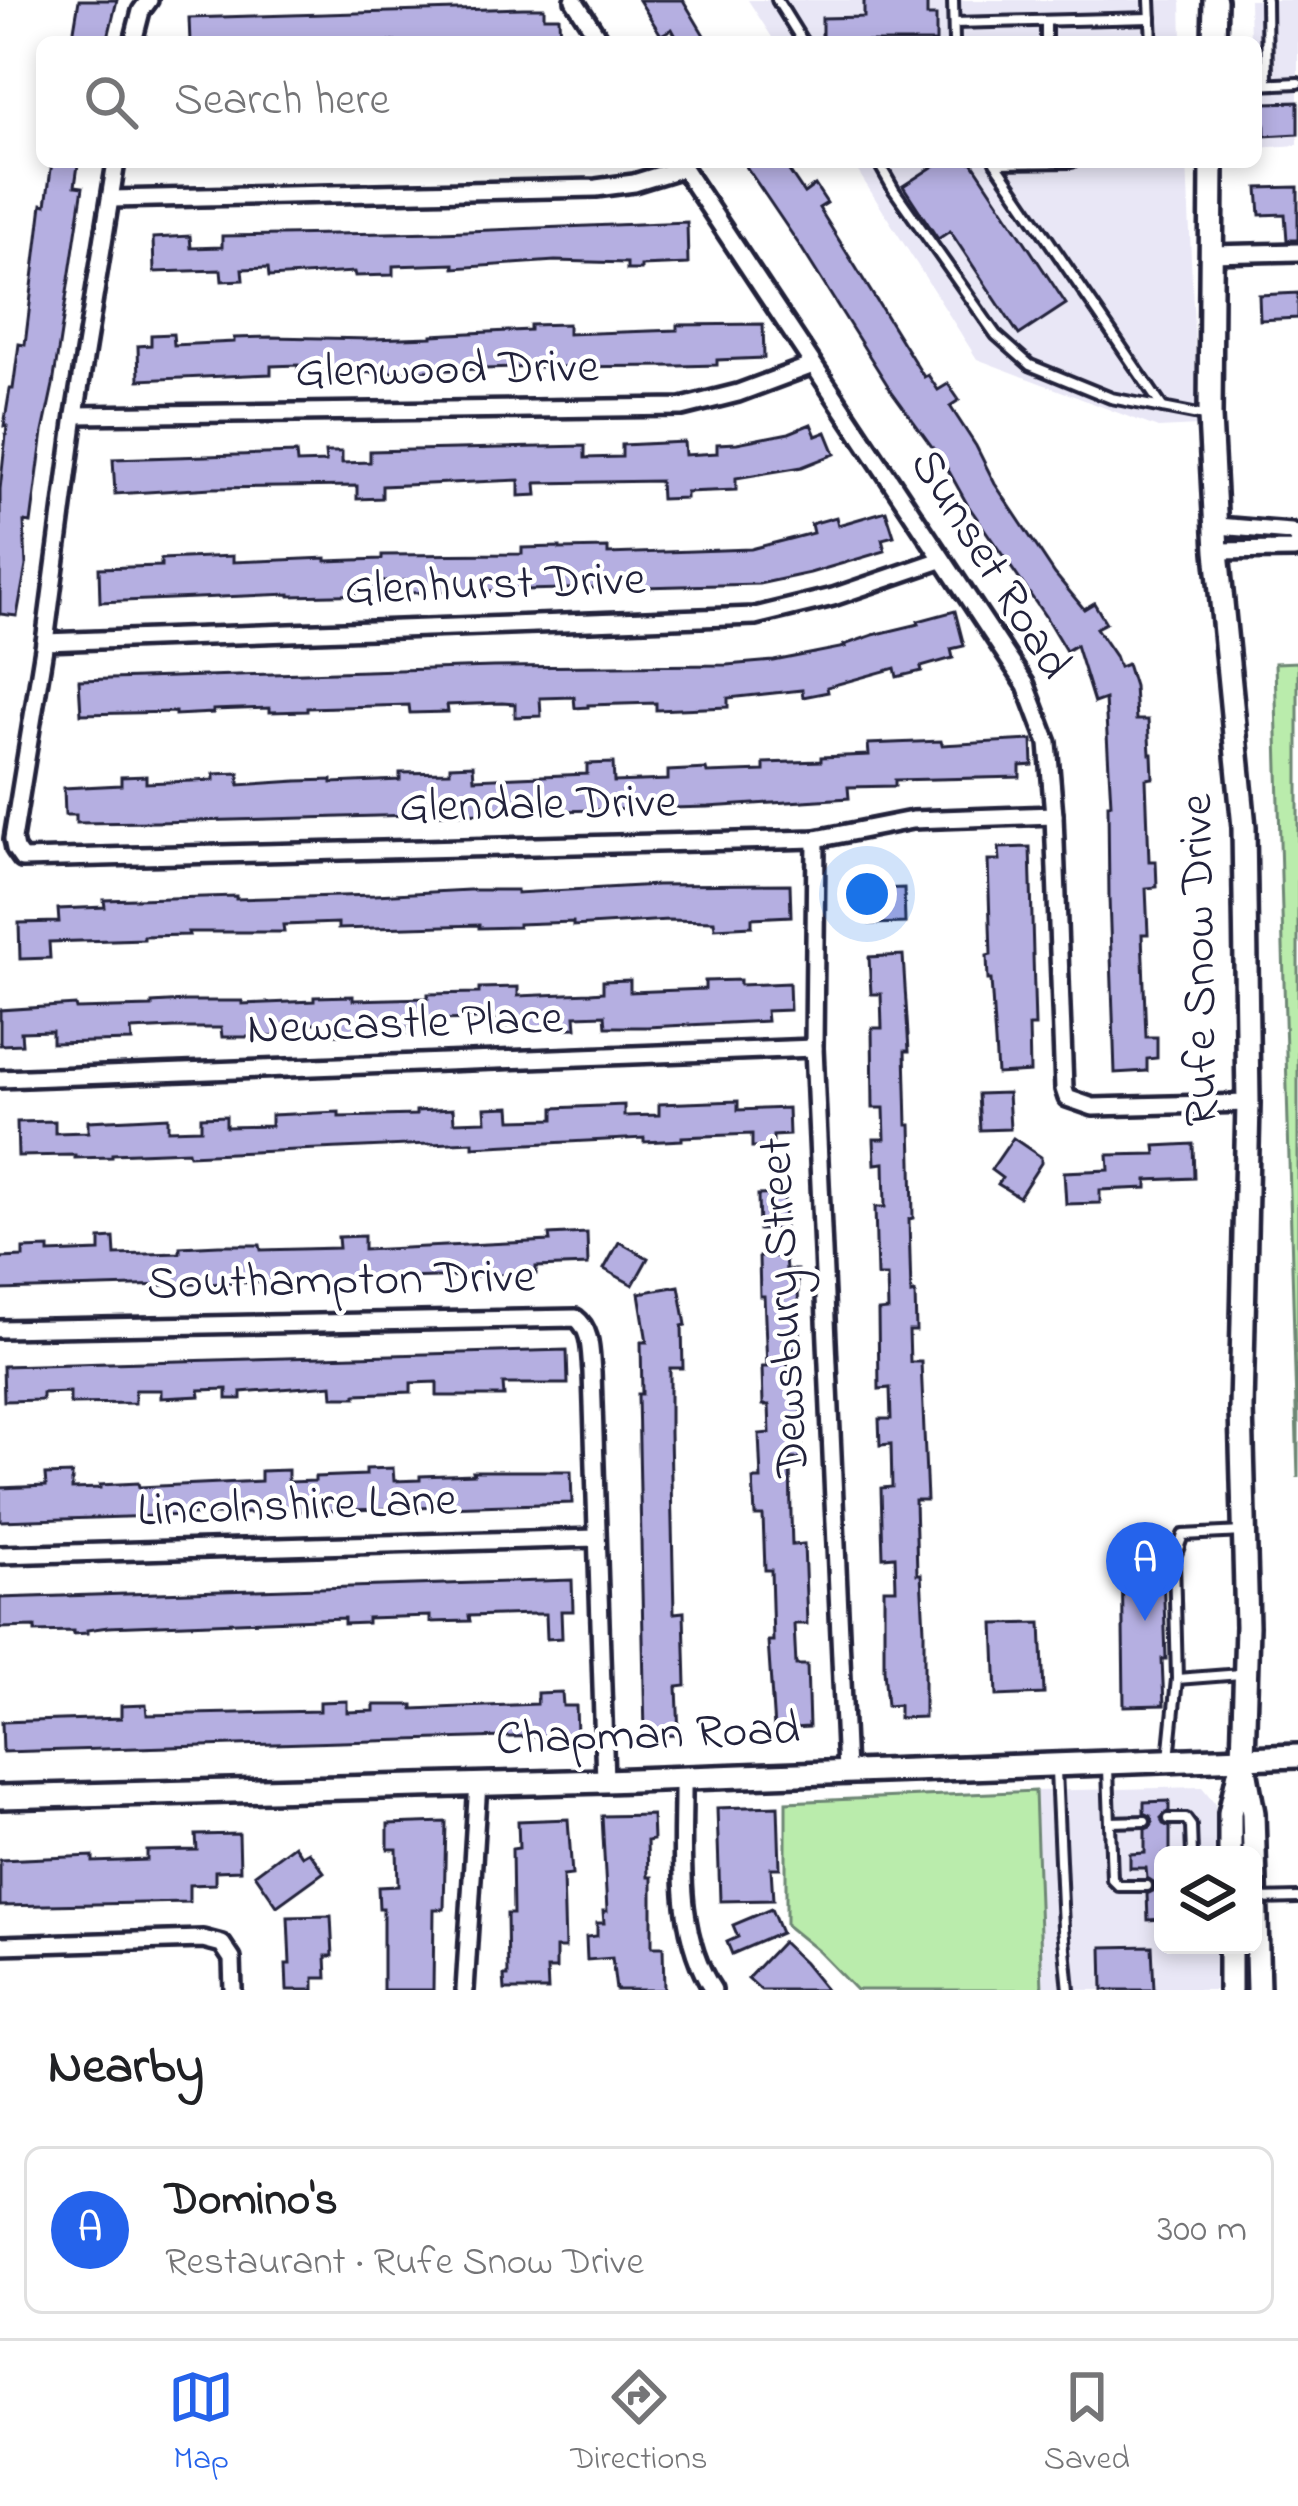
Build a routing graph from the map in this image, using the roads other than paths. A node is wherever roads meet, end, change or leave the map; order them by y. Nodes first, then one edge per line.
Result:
1 (149, 0) edge
2 (574, 0) edge
3 (777, 0) edge
4 (953, 0) edge
5 (1150, 0) edge
6 (1215, 0) edge
7 (1266, 0) edge
8 (1151, 17) junction
9 (1046, 21) junction
10 (954, 23) junction
11 (135, 36) edge
12 (597, 36) edge
13 (799, 36) edge
14 (954, 36) edge
15 (1046, 36) edge
16 (1152, 36) edge
17 (1214, 36) edge
18 (1262, 68) edge
19 (1298, 83) edge
20 (1262, 85) edge
21 (115, 168) edge
22 (673, 168) edge
23 (683, 168) edge
24 (882, 168) edge
25 (998, 168) edge
26 (1212, 168) edge
27 (111, 199) junction
28 (1298, 252) edge
29 (1210, 254) junction
30 (813, 365) junction
31 (1163, 408) junction
32 (75, 415) junction
33 (1210, 417) junction
34 (1218, 526) junction
35 (1298, 541) edge
36 (1217, 551) junction
37 (941, 560) junction
38 (45, 642) junction
39 (1054, 815) junction
40 (816, 839) junction
41 (814, 1048) junction
42 (0, 1079) edge
43 (1248, 1103) junction
44 (0, 1329) edge
45 (1244, 1532) junction
46 (596, 1538) junction
47 (0, 1555) edge
48 (1246, 1673) junction
49 (1177, 1678) junction
50 (1298, 1756) edge
51 (1243, 1758) junction
52 (1169, 1760) junction
53 (1107, 1762) junction
54 (1056, 1763) junction
55 (846, 1771) junction
56 (683, 1778) junction
57 (605, 1780) junction
58 (478, 1783) junction
59 (0, 1797) edge
60 (1169, 1820) dead end
61 (1144, 1821) dead end
62 (1110, 1822) junction
63 (1192, 1846) edge
64 (1227, 1846) edge
65 (1255, 1846) edge
66 (1147, 1886) dead end
67 (1262, 1890) edge
68 (1298, 1898) edge
69 (0, 1945) edge
70 (1230, 1954) edge
71 (1257, 1954) edge
72 (233, 1990) edge
73 (465, 1990) edge
74 (713, 1990) edge
75 (1069, 1990) edge
76 (1230, 1990) edge
77 (1258, 1990) edge

1 - 11 street
2 - 12 street
3 - 13 lane
4 - 10 lane
5 - 8 lane
6 - 17 main road
7 - 18 lane
8 - 9 lane
8 - 16 lane
9 - 10 lane
9 - 15 lane
10 - 14 lane
19 - 20 lane
21 - 27 street
22 - 27 street
23 - 30 street, Sunset Road
24 - 31 lane
25 - 31 lane
26 - 29 main road, Rufe Snow Drive
27 - 32 street
28 - 29 street
29 - 33 main road, Rufe Snow Drive
30 - 32 street, Glenwood Drive
30 - 37 street, Sunset Road
31 - 33 lane
32 - 38 street
33 - 34 main road, Rufe Snow Drive
34 - 35 street
34 - 36 main road, Rufe Snow Drive
35 - 36 street
36 - 43 main road, Rufe Snow Drive
37 - 38 street, Glenhurst Drive
37 - 39 street, Sunset Road
38 - 40 street, Glendale Drive
39 - 40 street, Glendale Drive
39 - 43 street, Sunset Road
40 - 41 street, Dewsbury Street
41 - 42 street, Newcastle Place
41 - 55 street, Dewsbury Street
43 - 45 main road, Rufe Snow Drive
44 - 46 street, Southampton Drive
45 - 48 main road, Rufe Snow Drive
45 - 49 lane
46 - 47 street, Lincolnshire Lane
46 - 57 street, Southampton Drive
48 - 49 lane
48 - 51 main road, Rufe Snow Drive
49 - 52 lane
50 - 51 main road, Chapman Road
51 - 52 main road, Chapman Road
51 - 64 main road, Rufe Snow Drive
51 - 65 main road, Rufe Snow Drive
52 - 53 main road, Chapman Road
53 - 54 main road, Chapman Road
53 - 62 lane
54 - 55 main road, Chapman Road
54 - 75 lane
55 - 56 main road, Chapman Road
56 - 57 main road, Chapman Road
56 - 74 street
57 - 58 main road, Chapman Road
58 - 59 main road, Chapman Road
58 - 73 street
60 - 63 lane
61 - 62 lane
62 - 66 lane
67 - 68 lane
69 - 72 street
70 - 76 main road
71 - 77 main road, Rufe Snow Drive

